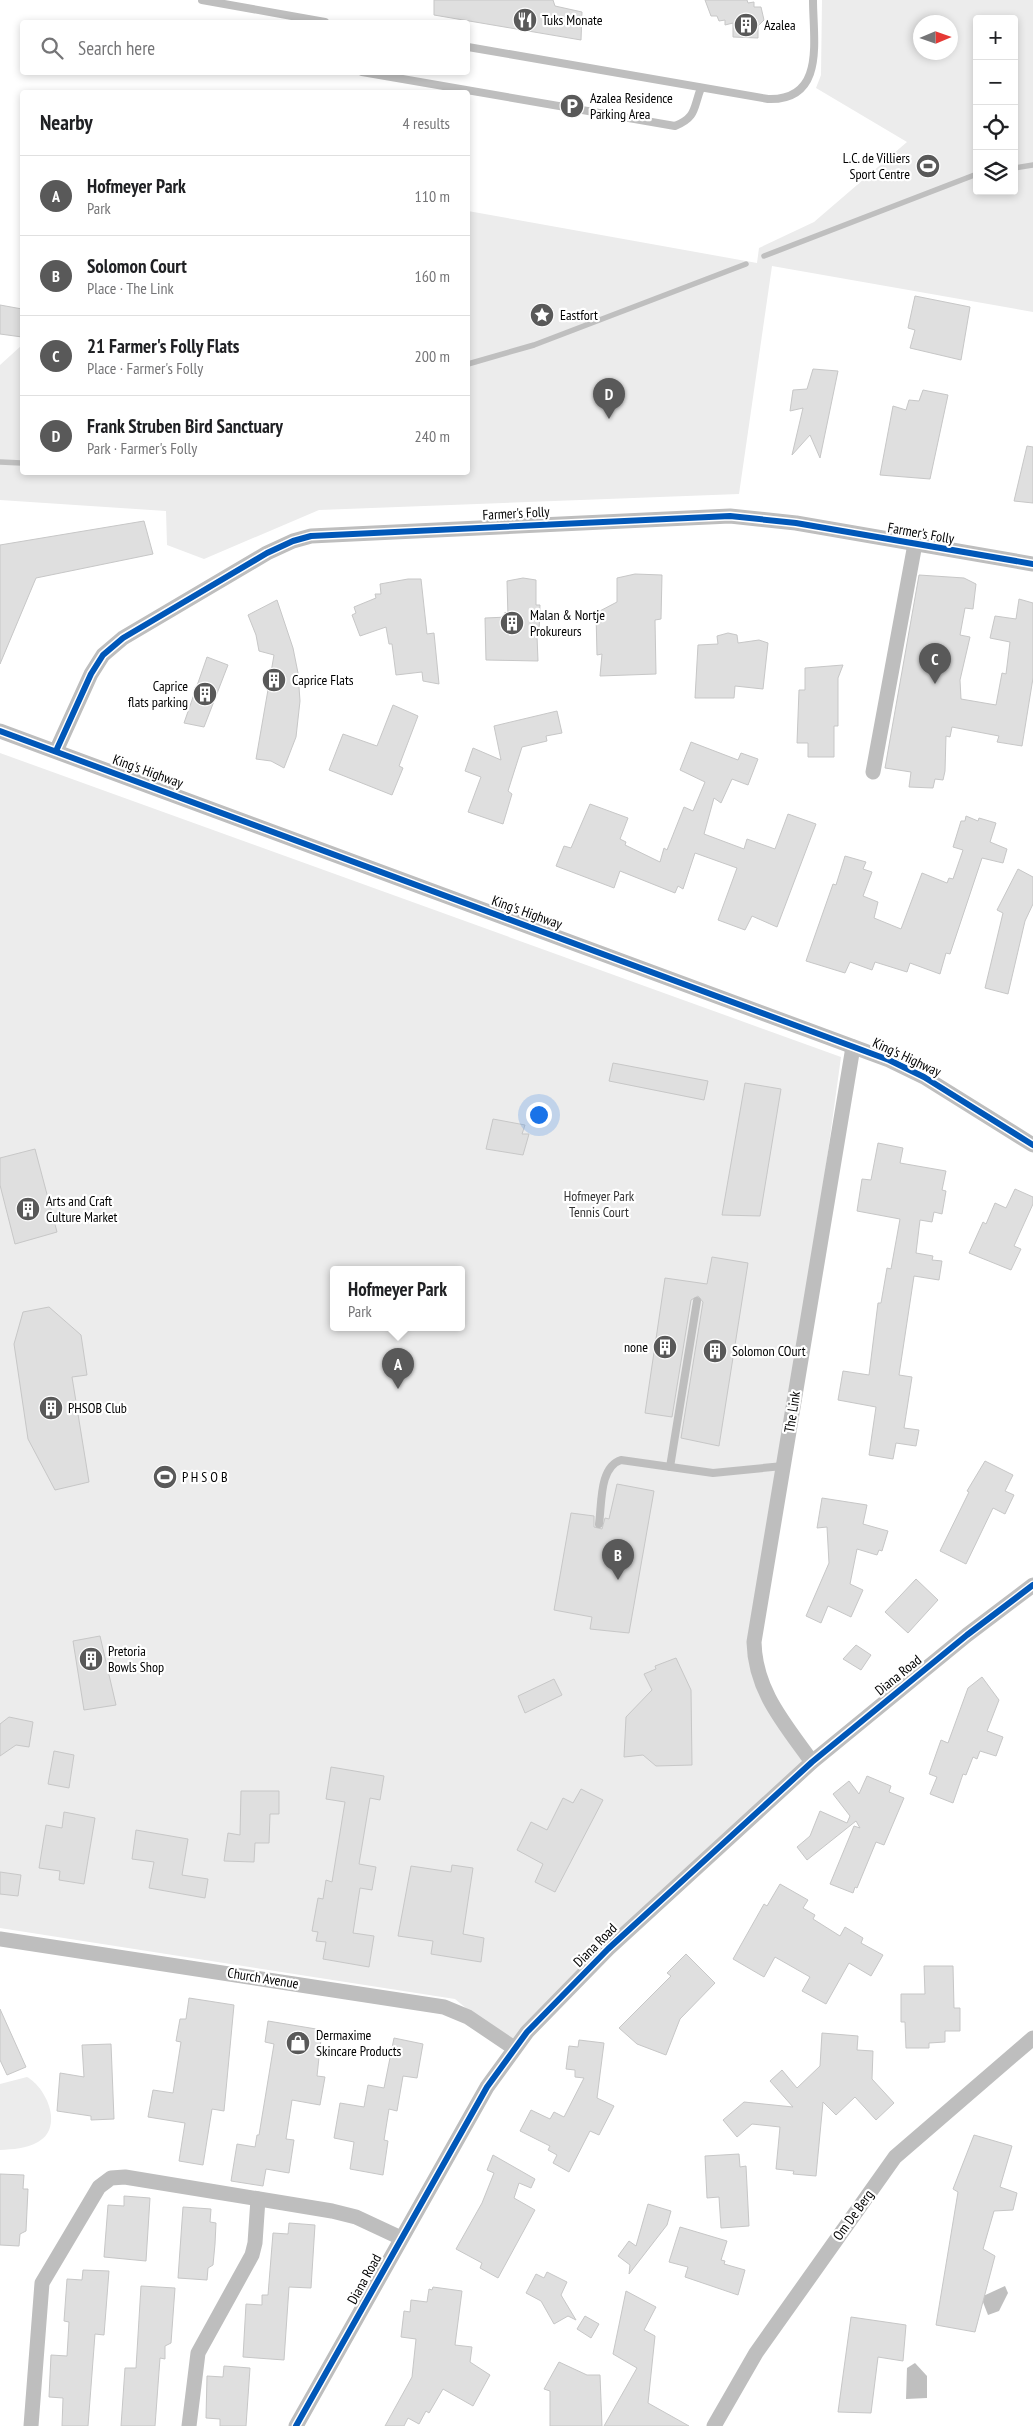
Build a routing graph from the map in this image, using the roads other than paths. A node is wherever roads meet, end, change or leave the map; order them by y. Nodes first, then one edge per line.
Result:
1 (202, 0) edge
2 (813, 0) edge
3 (306, 20) edge
4 (470, 47) edge
5 (379, 75) edge
6 (701, 88) junction
7 (466, 90) edge
8 (470, 91) edge
9 (915, 544) junction
10 (1033, 564) edge
11 (0, 731) edge
12 (56, 751) junction
13 (873, 772) dead end
14 (853, 1047) junction
15 (1033, 1145) edge
16 (697, 1301) dead end
17 (783, 1466) junction
18 (670, 1467) junction
19 (599, 1524) dead end
20 (1033, 1585) edge
21 (812, 1762) junction
22 (0, 1939) edge
23 (1033, 2038) edge
24 (514, 2048) junction
25 (258, 2199) junction
26 (402, 2238) junction
27 (31, 2426) edge
28 (189, 2426) edge
29 (296, 2426) edge
30 (714, 2426) edge

1 - 3 lane
2 - 6 lane
4 - 6 lane
5 - 7 lane
6 - 8 lane
9 - 10 street, Farmer's Folly
9 - 12 street, Farmer's Folly
9 - 13 street
11 - 12 street, King's Highway
12 - 14 street, King's Highway
14 - 15 street, King's Highway
14 - 17 street, The Link
16 - 18 lane
17 - 18 lane
17 - 21 street, The Link
18 - 19 lane
20 - 21 street, Diana Road
21 - 24 street, Diana Road
22 - 24 street, Church Avenue
23 - 30 street, Om De Berg
24 - 26 street, Diana Road
25 - 26 street
25 - 27 street
25 - 28 street
26 - 29 street, Diana Road

